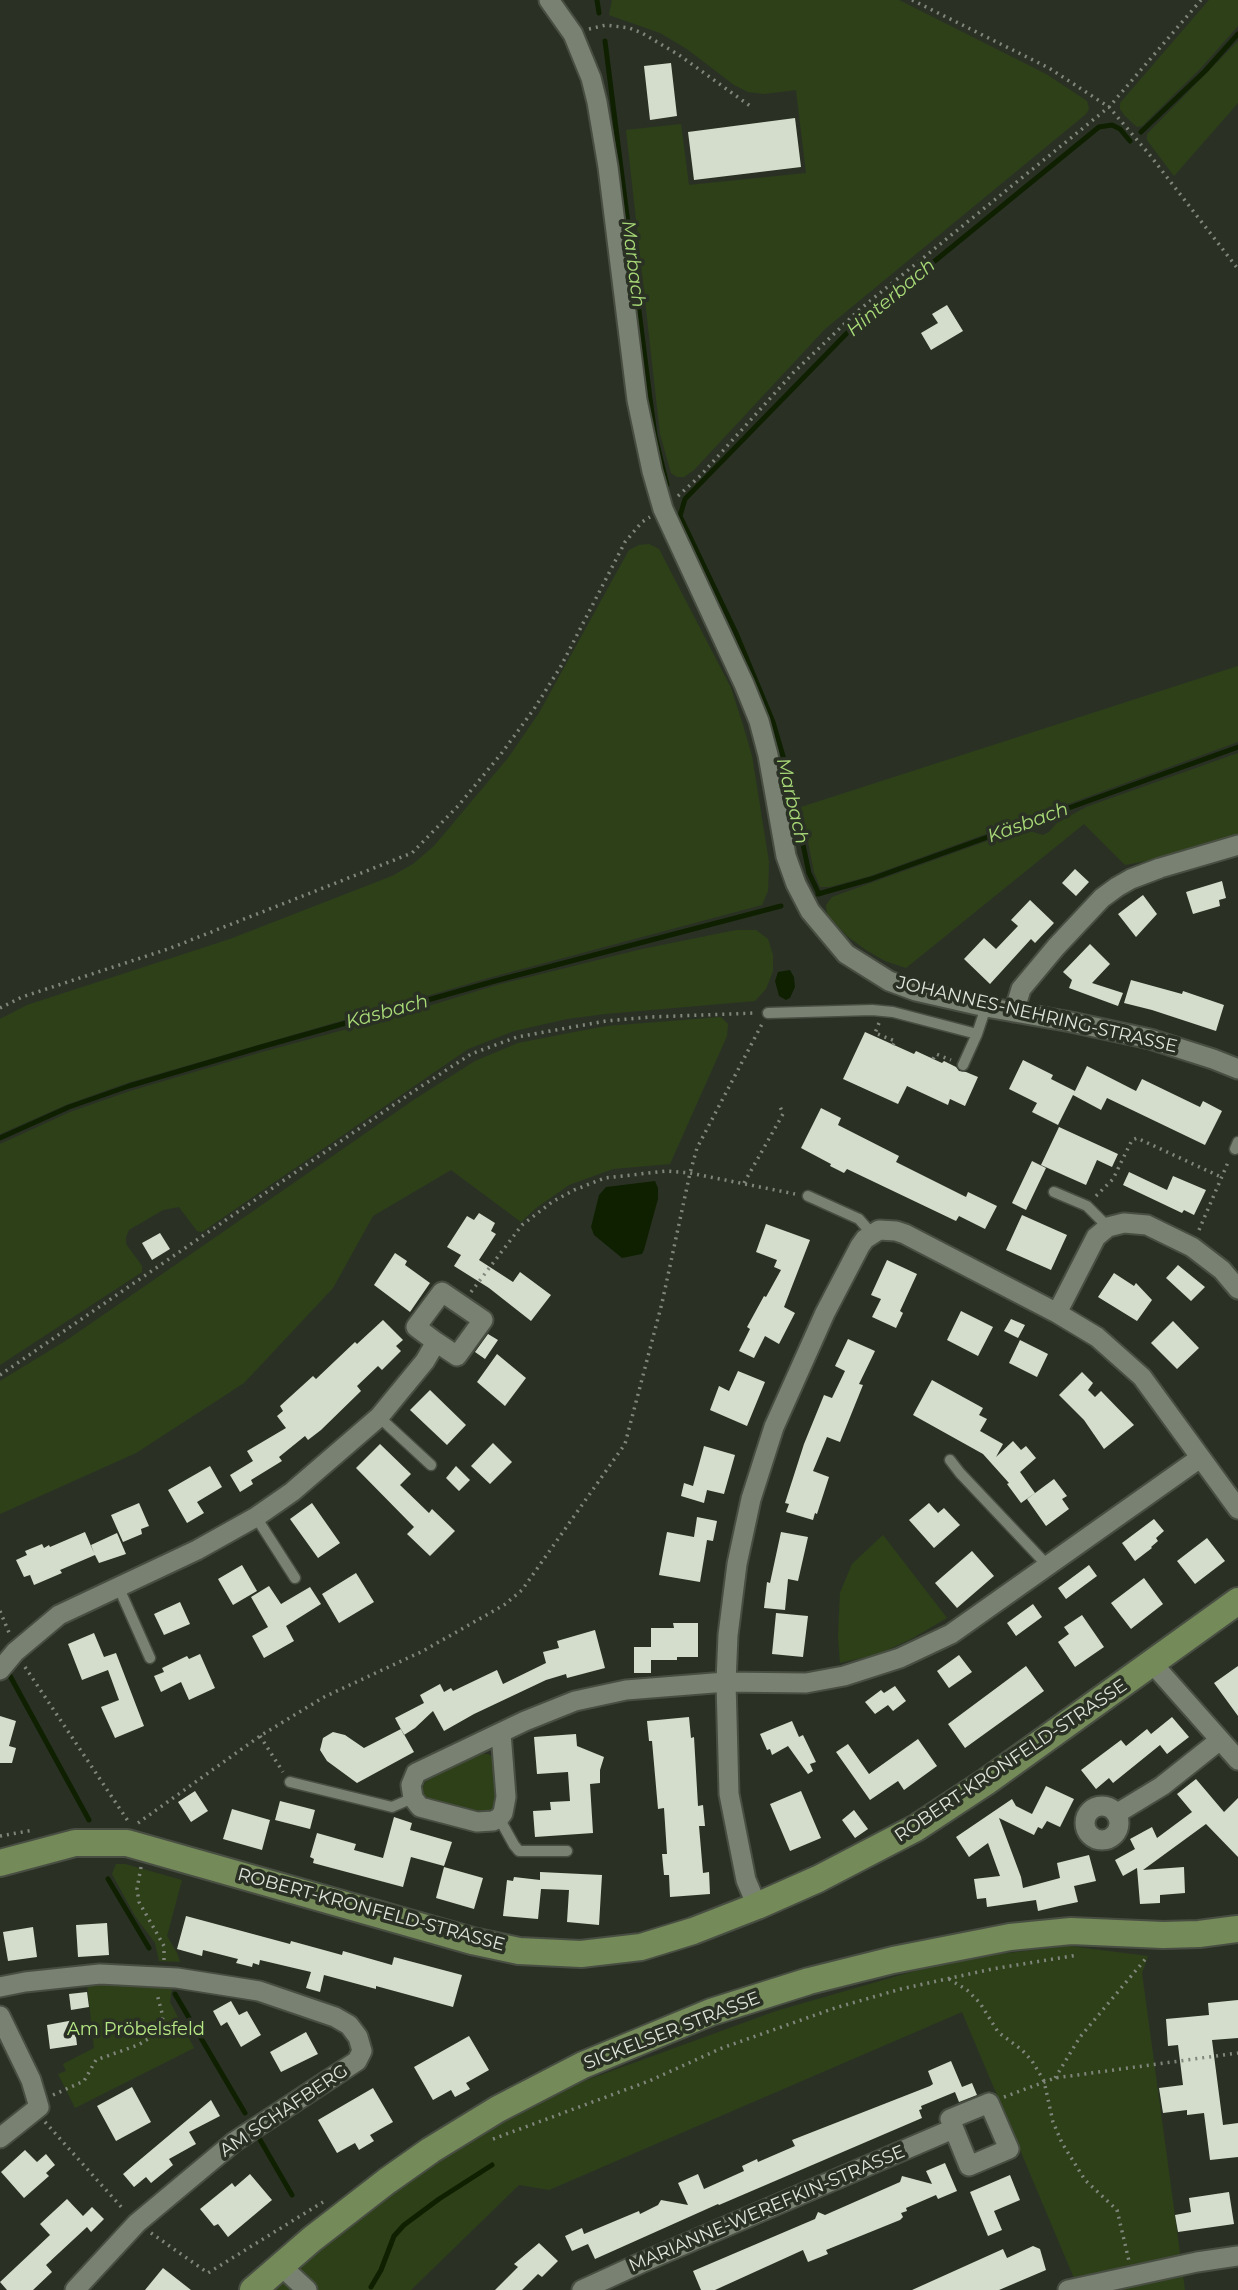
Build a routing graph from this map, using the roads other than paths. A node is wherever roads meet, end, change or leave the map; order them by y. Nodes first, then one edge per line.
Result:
1 (549, 0) edge
2 (1238, 845) edge
3 (986, 1007) junction
4 (1014, 1012) junction
5 (768, 1013) road end
6 (977, 1034) junction
7 (963, 1065) road end
8 (1238, 1069) edge
9 (1054, 1192) dead end
10 (808, 1196) road end
11 (1108, 1227) junction
12 (872, 1234) junction
13 (1238, 1289) edge
14 (1057, 1313) junction
15 (436, 1342) junction
16 (379, 1416) junction
17 (1200, 1458) junction
18 (950, 1460) dead end
19 (431, 1465) dead end
20 (1238, 1509) edge
21 (256, 1517) junction
22 (1047, 1565) junction
23 (295, 1578) dead end
24 (118, 1586) junction
25 (1238, 1601) edge
26 (150, 1658) dead end
27 (1152, 1663) junction
28 (0, 1670) edge
29 (726, 1682) junction
30 (501, 1733) junction
31 (1220, 1740) junction
32 (1238, 1760) edge
33 (289, 1782) road end
34 (414, 1798) junction
35 (1116, 1814) dead end
36 (499, 1818) junction
37 (567, 1851) dead end
38 (0, 1863) edge
39 (757, 1906) junction
40 (1238, 1929) edge
41 (0, 1987) edge
42 (0, 2016) edge
43 (953, 2129) junction
44 (0, 2138) edge
45 (1238, 2256) edge
46 (281, 2266) junction
47 (584, 2289) edge
48 (75, 2290) edge
49 (253, 2290) edge
50 (307, 2290) edge
51 (1068, 2290) edge

1 - 3 street, JOHANNES-NEHRING-STRASSE
2 - 4 street
3 - 4 street, JOHANNES-NEHRING-STRASSE
3 - 6 lane
4 - 8 street, JOHANNES-NEHRING-STRASSE
5 - 6 lane
6 - 7 lane
9 - 11 lane
10 - 12 lane
11 - 13 street
11 - 14 street
12 - 14 street
12 - 29 street
14 - 17 street
15 - 15 street
15 - 16 street
16 - 19 lane
16 - 21 street
17 - 20 street
17 - 22 street
18 - 22 lane
21 - 23 lane
21 - 24 street
22 - 29 street
24 - 26 lane
24 - 28 street
25 - 27 street, ROBERT-KRONFELD-STRASSE
27 - 31 street
27 - 39 street, ROBERT-KRONFELD-STRASSE
29 - 30 street
29 - 39 street
30 - 34 street
30 - 36 street
31 - 32 street
31 - 35 street
33 - 34 lane
34 - 36 street
36 - 37 lane
38 - 39 street, ROBERT-KRONFELD-STRASSE
40 - 46 street, SICKELSER STRASSE
41 - 48 street, AM SCHAFBERG
42 - 44 street
43 - 43 street, MARIANNE-WEREFKIN-STRASSE
43 - 47 street, MARIANNE-WEREFKIN-STRASSE
45 - 51 street
46 - 49 street, SICKELSER STRASSE
46 - 50 street

